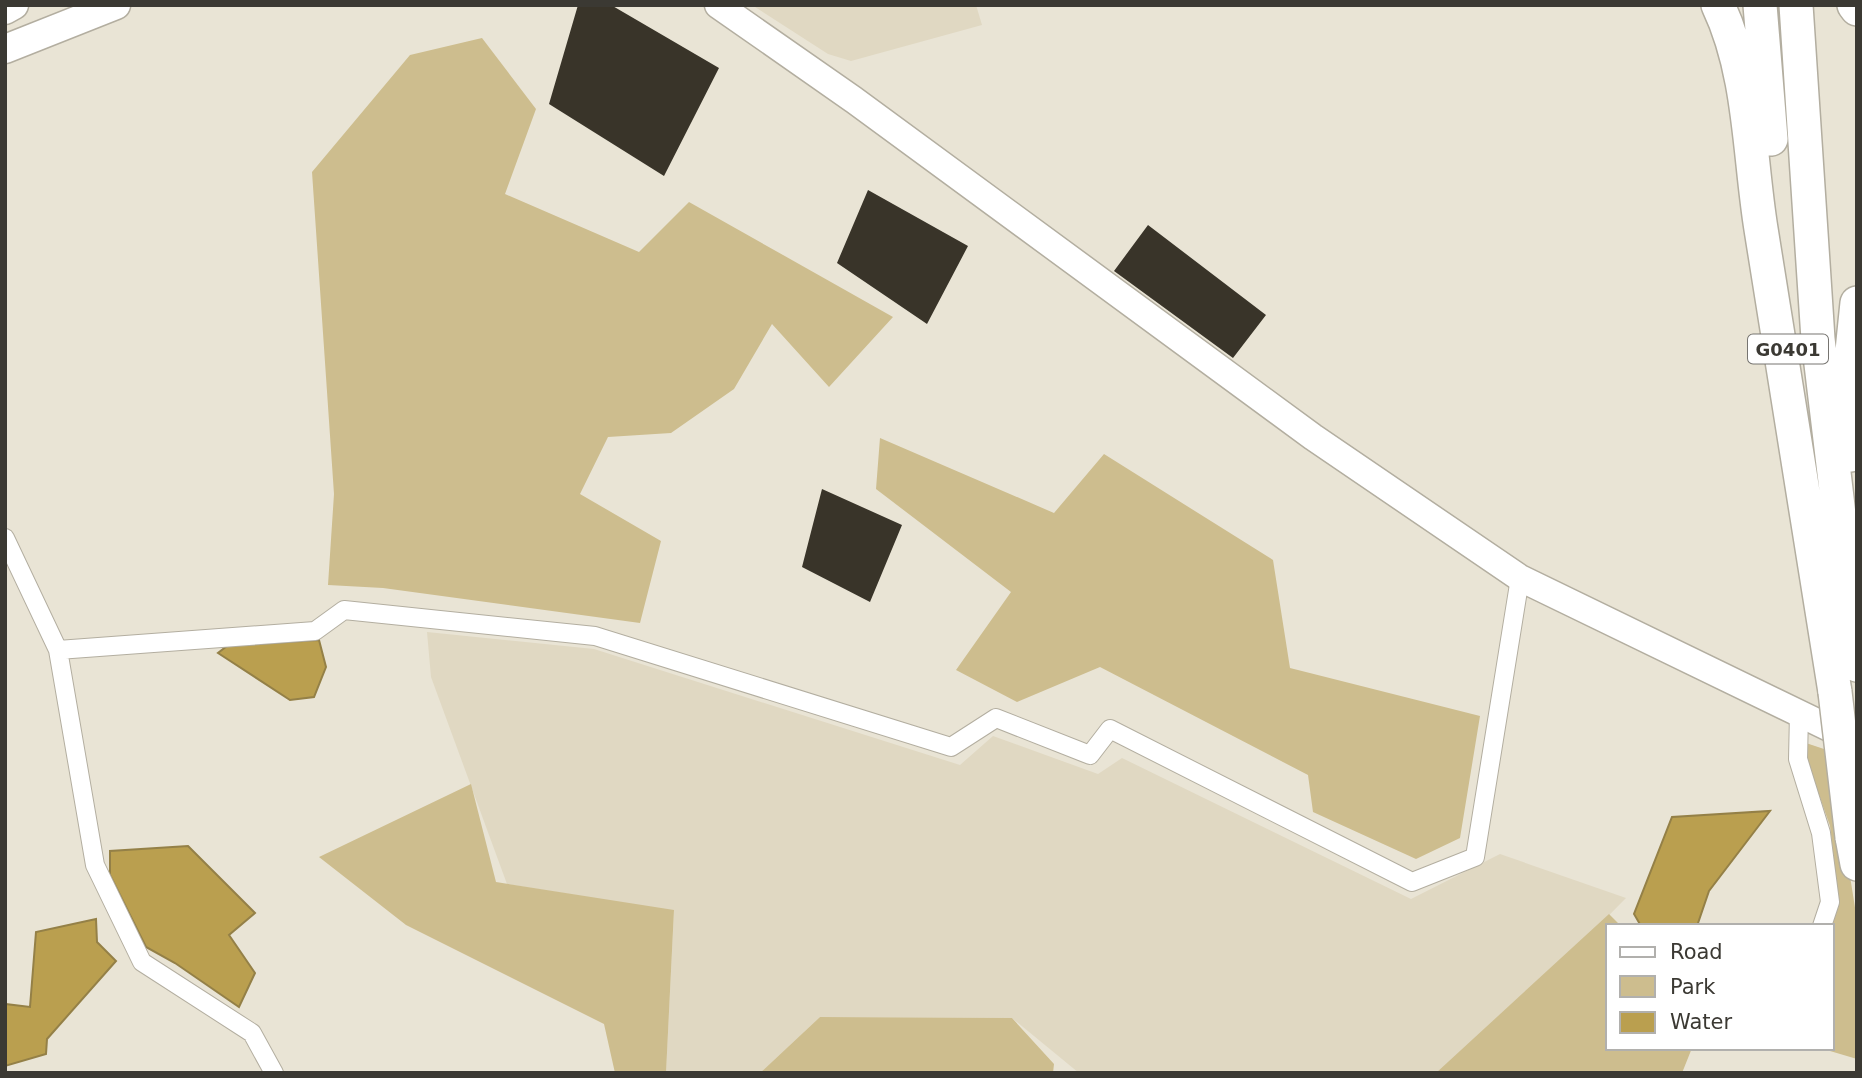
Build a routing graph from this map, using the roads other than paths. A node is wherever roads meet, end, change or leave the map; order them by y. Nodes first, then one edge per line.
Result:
1 (14, 5) edge
2 (116, 5) edge
3 (718, 5) edge
4 (1718, 5) edge
5 (1760, 5) edge
6 (1796, 5) edge
7 (5, 10) edge
8 (5, 49) edge
9 (1857, 303) edge
10 (5, 538) edge
11 (1520, 578) junction
12 (58, 650) junction
13 (1856, 662) edge
14 (1835, 692) junction
15 (1800, 714) junction
16 (1857, 742) edge
17 (1855, 850) edge
18 (1823, 924) edge
19 (274, 1073) edge

1 - 7 main road
2 - 8 main road
3 - 11 main road
4 - 14 highway
5 - 14 highway, G0401
6 - 13 highway, G0401
9 - 13 highway
10 - 12 street
11 - 12 street
11 - 15 main road
12 - 19 street
14 - 17 highway, G0401, bridge
15 - 16 main road
15 - 18 street

